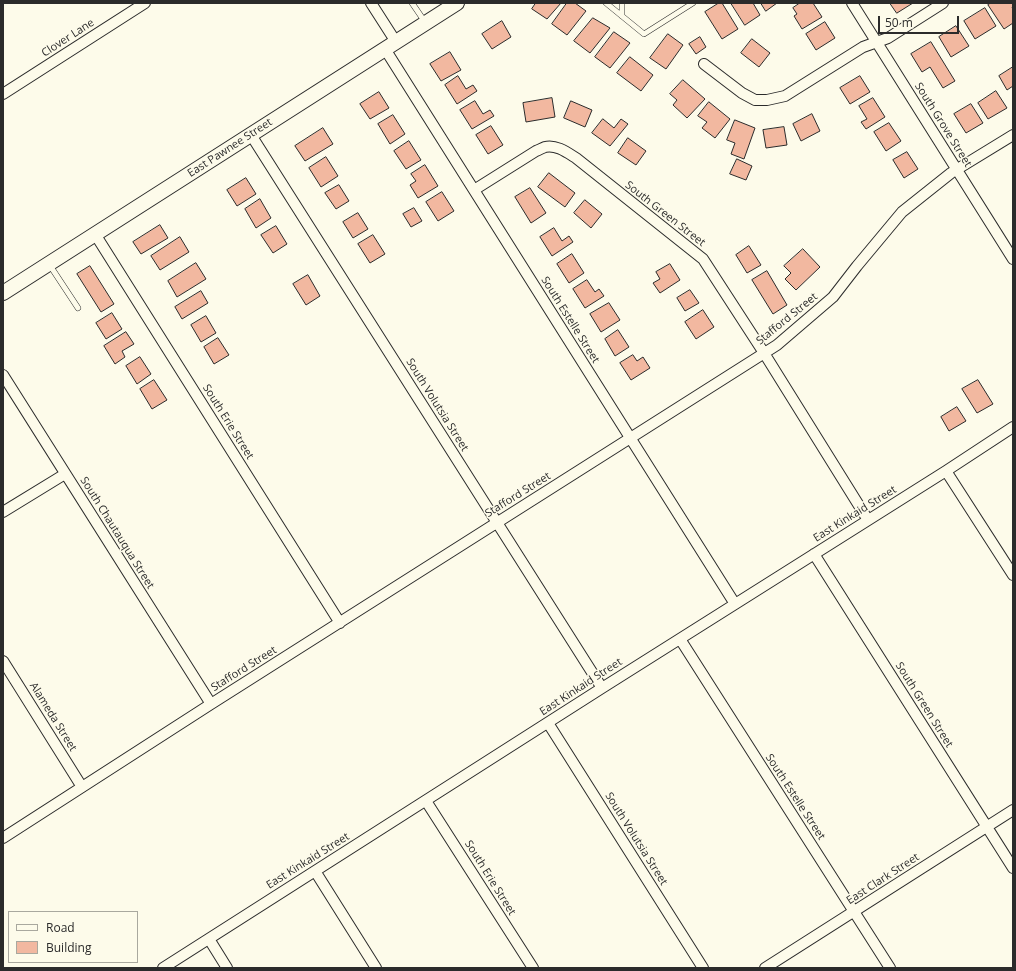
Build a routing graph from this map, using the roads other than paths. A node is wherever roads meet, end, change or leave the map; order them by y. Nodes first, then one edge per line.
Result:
1 (145, 3) edge
2 (371, 3) edge
3 (412, 3) edge
4 (606, 3) edge
5 (622, 3) edge
6 (693, 3) edge
7 (852, 3) edge
8 (943, 3) edge
9 (453, 4) edge
10 (622, 16) junction
11 (425, 23) junction
12 (876, 42) junction
13 (390, 45) junction
14 (704, 64) dead end
15 (3, 94) edge
16 (251, 135) junction
17 (1013, 135) edge
18 (957, 170) junction
19 (474, 190) junction
20 (95, 234) junction
21 (1013, 259) edge
22 (48, 264) junction
23 (3, 293) edge
24 (78, 308) dead end
25 (764, 353) junction
26 (3, 375) edge
27 (1013, 427) edge
28 (630, 438) junction
29 (946, 471) junction
30 (65, 474) junction
31 (3, 512) edge
32 (868, 520) junction
33 (498, 522) junction
34 (814, 554) junction
35 (1013, 575) edge
36 (735, 604) junction
37 (340, 623) junction
38 (680, 639) junction
39 (3, 661) edge
40 (602, 688) junction
41 (211, 704) junction
42 (548, 723) junction
43 (82, 787) junction
44 (426, 801) junction
45 (1013, 810) edge
46 (987, 827) junction
47 (3, 838) edge
48 (1013, 868) edge
49 (315, 872) junction
50 (854, 911) junction
51 (209, 939) junction
52 (163, 968) edge
53 (227, 968) edge
54 (376, 968) edge
55 (533, 968) edge
56 (703, 968) edge
57 (766, 968) edge
58 (890, 968) edge

1 - 15 street, Clover Lane
2 - 13 street, South Estelle Street
3 - 11 lane
4 - 10 lane
5 - 10 lane
6 - 10 lane
7 - 12 street, South Grove Street
8 - 12 street
9 - 11 main road, East Pawnee Street
11 - 13 main road, East Pawnee Street
12 - 14 street
12 - 18 street, South Grove Street
13 - 16 main road, East Pawnee Street
13 - 19 street, South Estelle Street
16 - 20 main road, East Pawnee Street
16 - 33 street, South Volutsia Street
17 - 18 street, Stafford Street
18 - 21 street, South Grove Street
18 - 25 street, Stafford Street
19 - 25 street, South Green Street
19 - 28 street, South Estelle Street
20 - 22 main road, East Pawnee Street
20 - 37 street, South Erie Street
22 - 23 main road, East Pawnee Street
22 - 24 lane
25 - 28 street, Stafford Street
25 - 32 street, South Green Street
26 - 30 street, South Chautauqua Street
27 - 29 street, East Kinkaid Street
28 - 33 street, Stafford Street
28 - 36 street, South Estelle Street
29 - 32 street, East Kinkaid Street
29 - 35 street
30 - 31 street
30 - 41 street, South Chautauqua Street
32 - 34 street, East Kinkaid Street
33 - 37 street, Stafford Street
33 - 40 street, South Volutsia Street
34 - 36 street, East Kinkaid Street
34 - 46 street, South Green Street
36 - 38 street, East Kinkaid Street
37 - 41 street, Stafford Street
38 - 40 street, East Kinkaid Street
38 - 50 street, South Estelle Street
39 - 43 street, Alameda Street
40 - 42 street, East Kinkaid Street
41 - 43 street, Stafford Street
42 - 44 street, East Kinkaid Street
42 - 56 street, South Volutsia Street
43 - 47 street, Stafford Street
44 - 49 street, East Kinkaid Street
44 - 55 street, South Erie Street
45 - 46 street, East Clark Street
46 - 48 street, South Green Street
46 - 50 street, East Clark Street
49 - 51 street, East Kinkaid Street
49 - 54 street
50 - 57 street, East Clark Street
50 - 58 street, South Estelle Street
51 - 52 street, East Kinkaid Street
51 - 53 street

